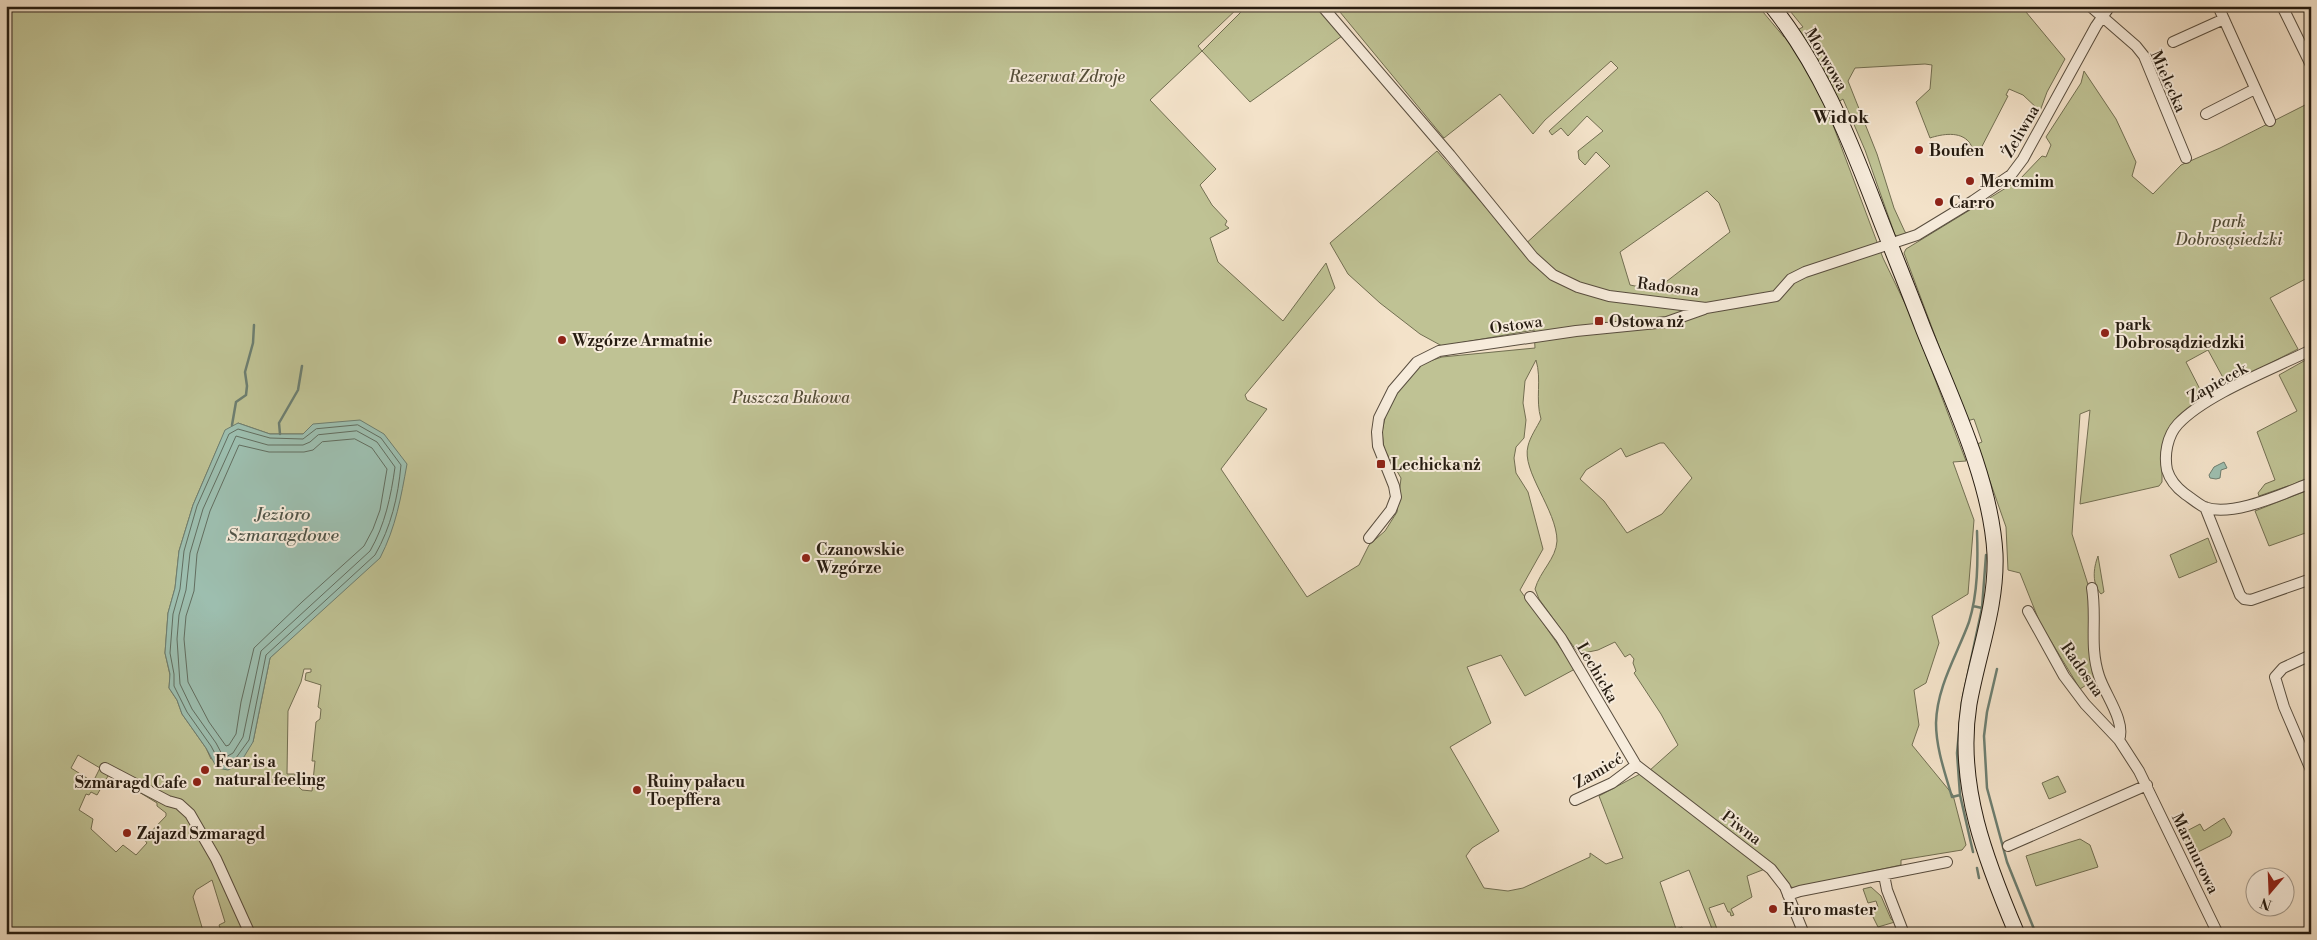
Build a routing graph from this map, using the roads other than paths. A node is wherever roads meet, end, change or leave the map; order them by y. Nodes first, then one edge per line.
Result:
1 (1322, 6) edge
2 (1772, 6) edge
3 (2090, 6) edge
4 (2110, 6) edge
5 (2218, 6) edge
6 (2282, 6) edge
7 (2102, 17) junction
8 (2224, 19) junction
9 (2173, 42) dead end
10 (2311, 65) edge
11 (2255, 89) junction
12 (2206, 114) dead end
13 (2270, 122) dead end
14 (2186, 158) dead end
15 (1890, 244) junction
16 (1706, 308) junction
17 (2311, 350) edge
18 (2311, 483) edge
19 (2205, 507) junction
20 (1369, 538) dead end
21 (2311, 579) edge
22 (2092, 588) dead end
23 (1530, 597) dead end
24 (2028, 611) dead end
25 (2311, 656) edge
26 (2119, 740) junction
27 (1636, 766) junction
28 (105, 768) dead end
29 (2311, 770) edge
30 (2146, 785) junction
31 (1575, 800) dead end
32 (2008, 846) dead end
33 (1948, 862) dead end
34 (1884, 875) junction
35 (1997, 887) junction
36 (1788, 895) junction
37 (250, 934) edge
38 (1804, 934) edge
39 (1904, 934) edge
40 (2009, 934) edge
41 (2017, 934) edge
42 (2218, 934) edge

1 - 16 street, Radosna
2 - 15 main road, Morwowa
3 - 7 street, Mielecka
4 - 7 street, Żeliwna
5 - 8 street
6 - 10 street
7 - 14 street, Mielecka
7 - 15 street, Żeliwna
8 - 9 street
8 - 11 street
11 - 12 street
11 - 13 street
15 - 16 street, Radosna
15 - 35 main road
16 - 20 street, Ostowa
17 - 19 street, Zapiecek
18 - 19 street
19 - 21 street
22 - 26 street
23 - 27 street, Lechicka
24 - 26 street, Radosna
25 - 29 street
26 - 30 street, Marmurowa
27 - 31 street, Zamieć
27 - 36 street, Piwna
28 - 37 street
30 - 32 street
30 - 42 street, Marmurowa
33 - 34 street
34 - 36 street
34 - 39 street
35 - 40 main road
35 - 41 main road
36 - 38 street, Piwna

